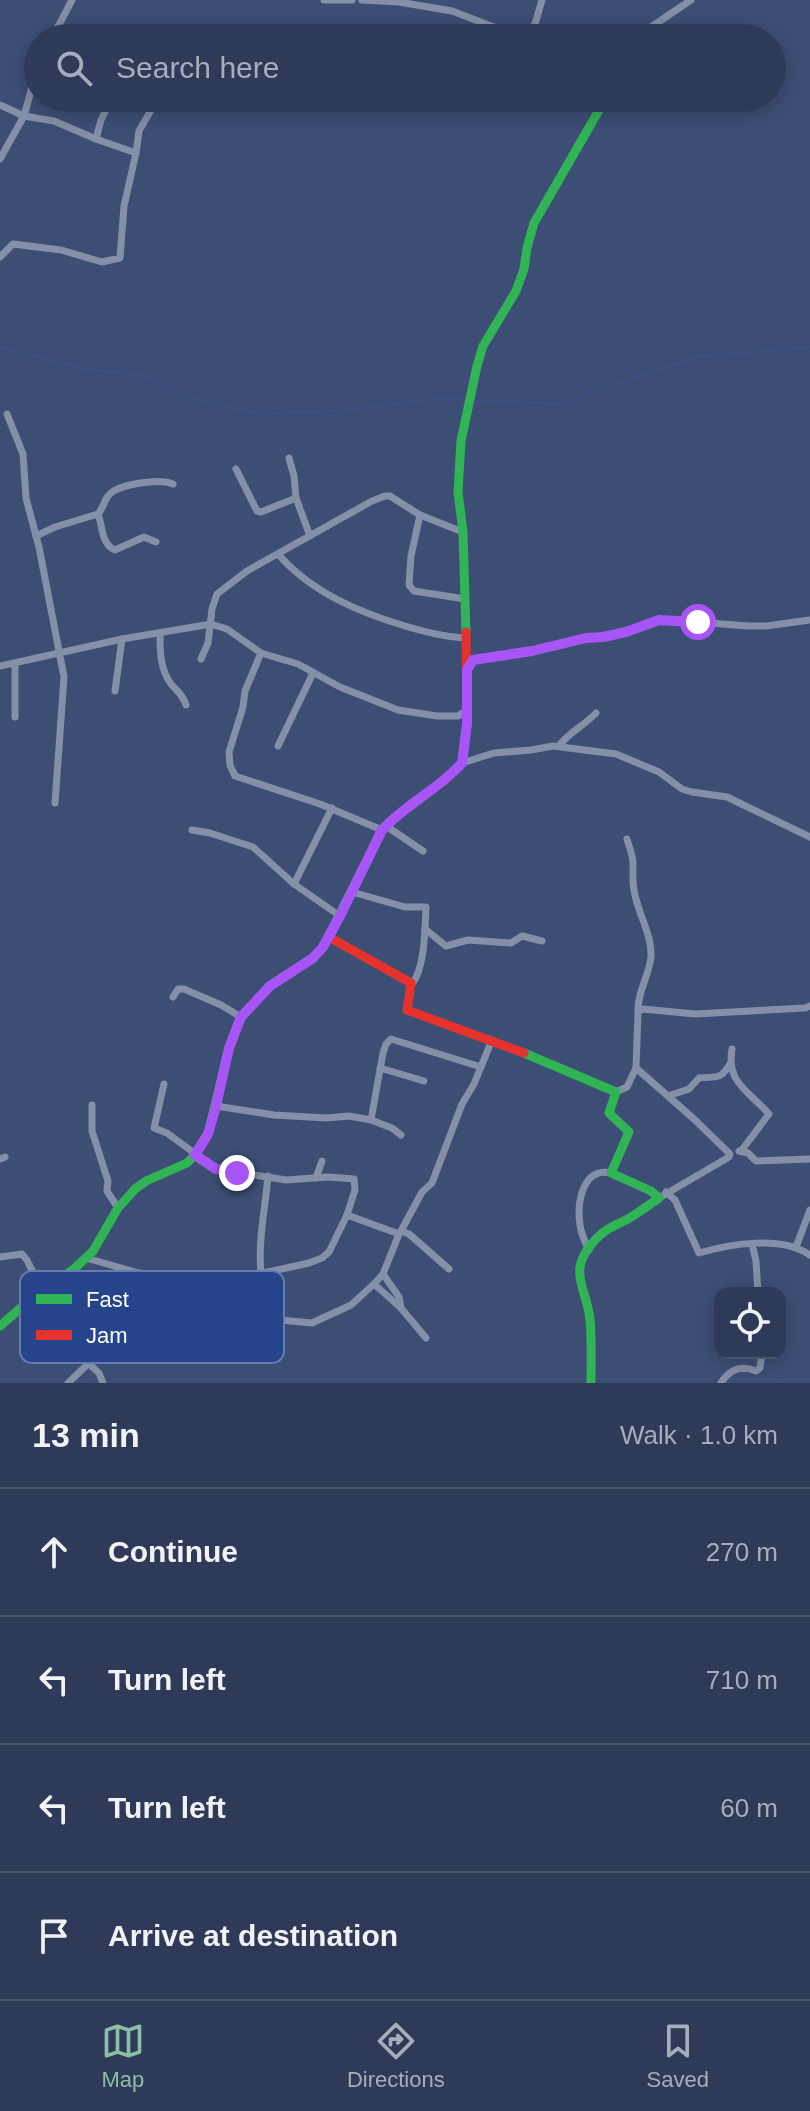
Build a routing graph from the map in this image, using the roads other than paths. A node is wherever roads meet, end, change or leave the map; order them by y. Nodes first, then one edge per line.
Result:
1 (72, 0) edge
2 (324, 0) edge
3 (352, 0) edge
4 (362, 0) edge
5 (542, 0) edge
6 (691, 0) edge
7 (59, 24) edge
8 (487, 24) edge
9 (534, 24) edge
10 (655, 24) edge
11 (0, 105) edge
12 (25, 112) edge
13 (105, 112) edge
14 (150, 112) edge
15 (598, 112) edge
16 (24, 116) junction
17 (96, 139) junction
18 (136, 153) junction
19 (0, 159) edge
20 (0, 257) edge
21 (7, 414) dead end
22 (289, 458) dead end
23 (236, 469) dead end
24 (173, 484) dead end
25 (296, 498) junction
26 (98, 514) junction
27 (420, 515) junction
28 (463, 532) junction
29 (36, 536) junction
30 (310, 536) junction
31 (156, 542) dead end
32 (278, 554) junction
33 (465, 599) junction
34 (810, 620) edge
35 (211, 624) junction
36 (160, 634) junction
37 (465, 638) junction
38 (122, 639) junction
39 (60, 652) junction
40 (261, 653) junction
41 (201, 659) dead end
42 (470, 659) junction
43 (15, 664) junction
44 (0, 666) edge
45 (313, 673) junction
46 (115, 691) dead end
47 (186, 705) dead end
48 (463, 713) junction
49 (596, 713) dead end
50 (15, 717) dead end
51 (278, 746) dead end
52 (559, 746) junction
53 (462, 763) junction
54 (55, 803) dead end
55 (332, 808) junction
56 (384, 828) junction
57 (192, 830) dead end
58 (810, 837) edge
59 (627, 839) dead end
60 (423, 851) dead end
61 (294, 884) junction
62 (352, 892) junction
63 (340, 916) junction
64 (425, 929) junction
65 (329, 937) junction
66 (542, 941) dead end
67 (412, 984) junction
68 (173, 997) dead end
69 (810, 1006) edge
70 (638, 1012) junction
71 (241, 1017) junction
72 (492, 1040) junction
73 (732, 1049) dead end
74 (730, 1064) junction
75 (481, 1067) junction
76 (380, 1068) junction
77 (636, 1068) junction
78 (424, 1081) dead end
79 (164, 1084) dead end
80 (616, 1092) junction
81 (668, 1096) junction
82 (92, 1105) dead end
83 (216, 1106) junction
84 (371, 1120) junction
85 (401, 1135) dead end
86 (741, 1151) junction
87 (195, 1155) junction
88 (730, 1155) junction
89 (810, 1159) edge
90 (322, 1161) dead end
91 (611, 1173) junction
92 (268, 1176) junction
93 (316, 1178) junction
94 (663, 1195) junction
95 (118, 1208) junction
96 (810, 1210) edge
97 (347, 1215) junction
98 (400, 1232) junction
99 (752, 1244) junction
100 (796, 1247) junction
101 (589, 1250) junction
102 (810, 1255) edge
103 (0, 1257) edge
104 (86, 1258) junction
105 (449, 1269) dead end
106 (32, 1271) edge
107 (69, 1271) edge
108 (132, 1271) edge
109 (261, 1271) edge
110 (272, 1271) edge
111 (383, 1274) junction
112 (374, 1284) junction
113 (758, 1287) edge
114 (20, 1307) edge
115 (401, 1308) junction
116 (284, 1320) edge
117 (2, 1321) edge
118 (426, 1338) dead end
119 (761, 1359) edge
120 (88, 1364) joint
121 (68, 1383) edge
122 (103, 1383) edge
123 (591, 1383) edge
124 (721, 1383) edge

1 - 7 street
2 - 3 street
4 - 8 street
5 - 9 street
6 - 10 street
11 - 16 street
12 - 16 street
13 - 17 street
14 - 18 street
15 - 28 street
16 - 17 street
16 - 19 street
17 - 18 street
18 - 20 street
21 - 29 street
22 - 25 street
23 - 25 street
24 - 26 street
25 - 30 street
26 - 29 street
26 - 31 street
27 - 28 street
27 - 30 street
27 - 33 street
28 - 33 street
29 - 39 street
30 - 32 street
32 - 35 street
32 - 37 street
33 - 37 street
34 - 42 street
35 - 36 street
35 - 40 street
35 - 41 street
36 - 38 street
36 - 47 street
37 - 42 street
38 - 39 street
38 - 46 street
39 - 43 street
39 - 54 street
40 - 45 street
40 - 55 street
42 - 48 street
43 - 44 street
43 - 50 street
45 - 48 street
45 - 51 street
48 - 53 street
49 - 52 street
52 - 53 street
52 - 58 street
53 - 56 street
55 - 56 street
55 - 61 street
56 - 60 street
56 - 62 street
57 - 61 street
59 - 70 street
61 - 63 street
62 - 63 street
62 - 64 street
63 - 65 street
64 - 66 street
64 - 67 street
65 - 67 street
65 - 71 street
67 - 72 street
68 - 71 street
69 - 70 street
70 - 77 street
71 - 83 street
72 - 75 street
72 - 80 street
73 - 74 street
74 - 81 street
74 - 86 street
75 - 76 street
75 - 98 street
76 - 78 street
76 - 84 street
77 - 80 street
77 - 81 street
79 - 87 street
80 - 91 street
81 - 88 street
82 - 95 street
83 - 84 street
83 - 87 street
84 - 85 street
86 - 88 street
86 - 89 street
87 - 92 street
87 - 95 street
88 - 94 street
90 - 93 street
91 - 94 street
91 - 101 street
92 - 93 street
92 - 109 street
93 - 97 street
94 - 99 street
94 - 101 street
95 - 104 street
96 - 100 street
97 - 98 street
97 - 110 street
98 - 105 street
98 - 111 street
99 - 100 street
99 - 113 street
100 - 102 street
101 - 123 street
103 - 106 street
104 - 107 street
104 - 108 street
111 - 112 street
111 - 115 street
112 - 115 street
112 - 116 street
114 - 117 street
115 - 118 street
119 - 124 street
120 - 121 street
120 - 122 street

